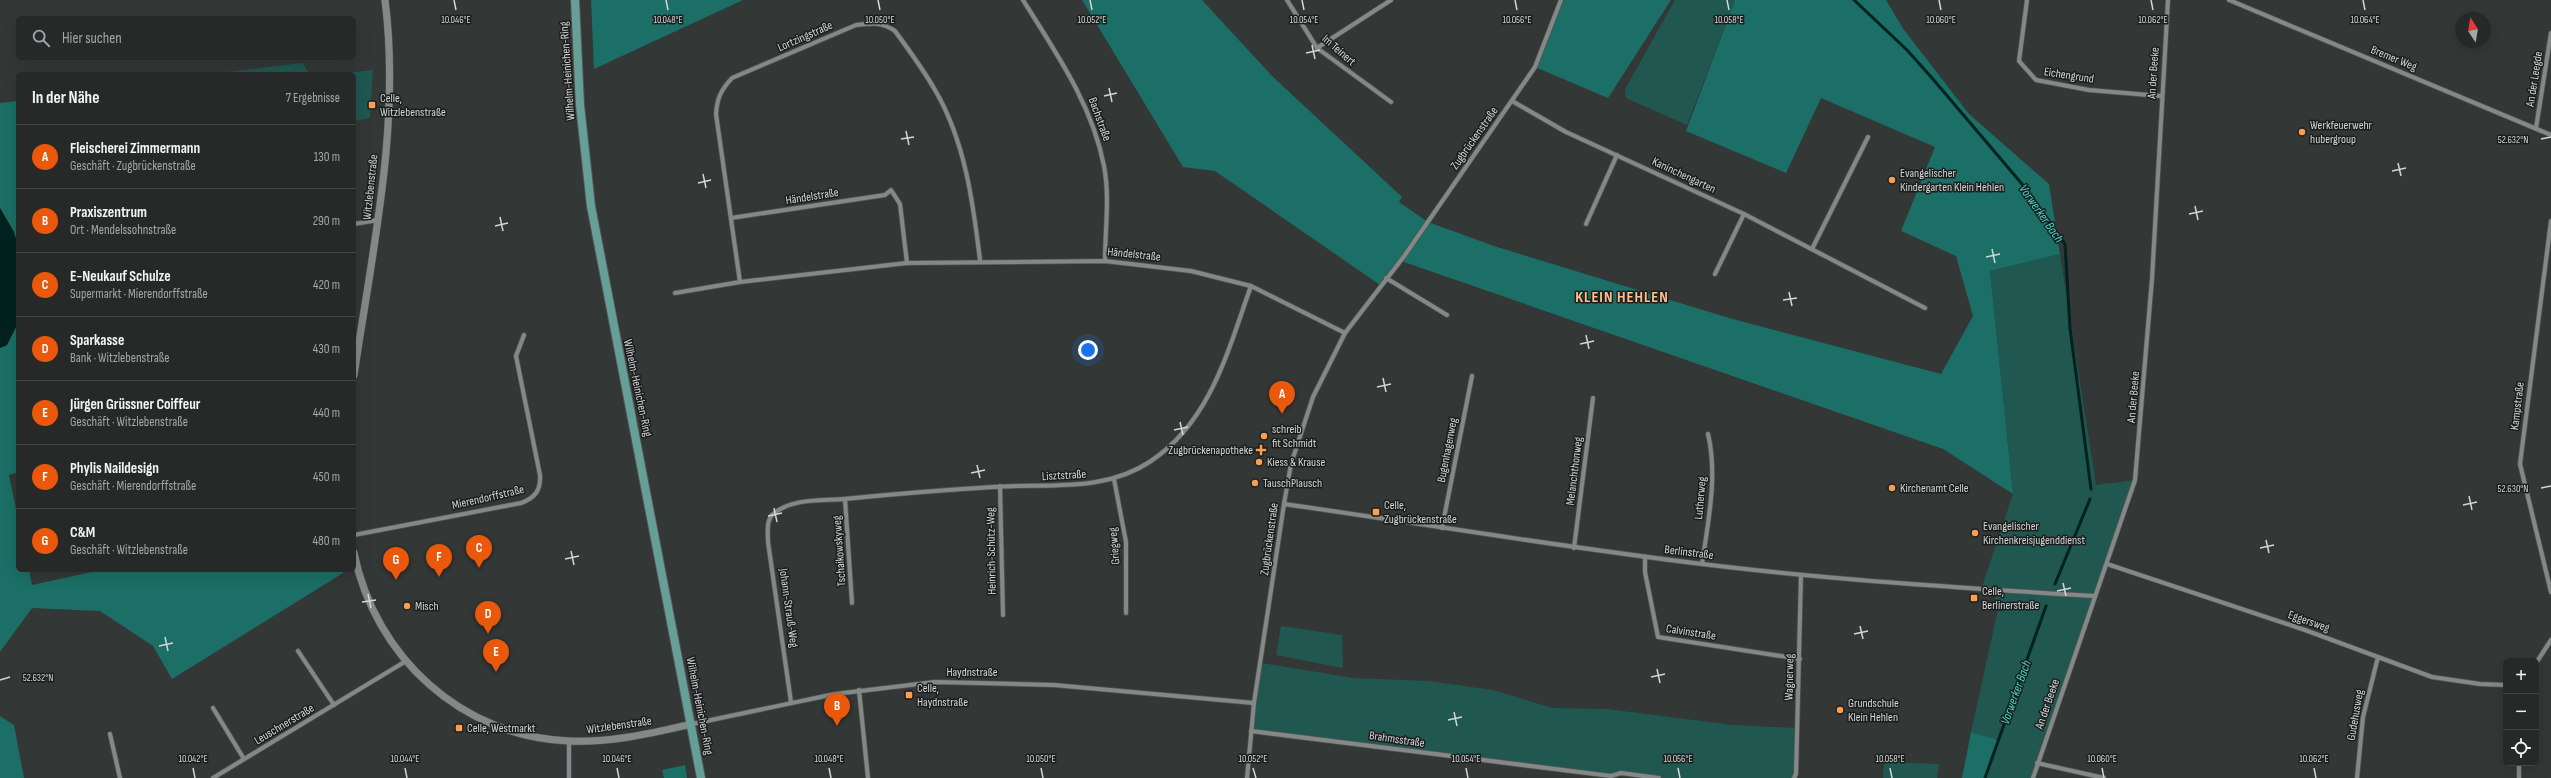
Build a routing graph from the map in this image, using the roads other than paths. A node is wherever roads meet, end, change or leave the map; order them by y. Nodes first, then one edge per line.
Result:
1 (385, 0) edge
2 (575, 0) edge
3 (1023, 0) edge
4 (1286, 0) edge
5 (1392, 0) edge
6 (1561, 0) edge
7 (2027, 0) edge
8 (2168, 0) edge
9 (2230, 0) edge
10 (2551, 33) edge
11 (1317, 48) junction
12 (2161, 96) junction
13 (1512, 100) junction
14 (1391, 102) dead end
15 (2536, 128) junction
16 (2551, 135) edge
17 (1868, 137) dead end
18 (1617, 155) junction
19 (1744, 214) junction
20 (731, 218) junction
21 (378, 220) junction
22 (2551, 221) edge
23 (356, 224) edge
24 (1586, 224) dead end
25 (1812, 249) junction
26 (980, 260) junction
27 (1105, 261) junction
28 (907, 263) junction
29 (1715, 274) dead end
30 (1386, 278) junction
31 (740, 282) junction
32 (1251, 286) junction
33 (675, 293) dead end
34 (1924, 308) dead end
35 (1447, 315) dead end
36 (1345, 332) junction
37 (524, 336) dead end
38 (356, 362) edge
39 (1472, 376) dead end
40 (1593, 398) dead end
41 (1708, 434) dead end
42 (1114, 479) junction
43 (1000, 486) junction
44 (845, 499) junction
45 (1284, 504) junction
46 (771, 516) joint
47 (1442, 528) junction
48 (356, 535) edge
49 (1574, 548) junction
50 (1645, 557) junction
51 (356, 560) edge
52 (1702, 564) junction
53 (2107, 564) junction
54 (1801, 575) junction
55 (2551, 592) edge
56 (2094, 596) junction
57 (852, 603) dead end
58 (1126, 613) dead end
59 (1003, 615) dead end
60 (2551, 640) edge
61 (298, 651) dead end
62 (2378, 657) junction
63 (1800, 659) junction
64 (2539, 659) edge
65 (406, 661) junction
66 (2503, 685) edge
67 (859, 690) junction
68 (791, 702) junction
69 (1254, 703) junction
70 (334, 705) junction
71 (213, 708) dead end
72 (692, 724) junction
73 (1251, 731) junction
74 (110, 734) dead end
75 (569, 741) junction
76 (244, 759) junction
77 (2037, 763) junction
78 (2519, 766) edge
79 (120, 778) edge
80 (213, 778) edge
81 (569, 778) edge
82 (701, 778) edge
83 (868, 778) edge
84 (1247, 778) edge
85 (1659, 778) edge
86 (1794, 778) edge
87 (2033, 778) edge
88 (2104, 778) edge
89 (2357, 778) edge
90 (2519, 778) edge

1 - 21 street, Witzlebenstraße
2 - 72 main road, Wilhelm-Heinichen-Ring
3 - 27 street, Bachstraße
4 - 11 street, Im Teinert
5 - 11 street
6 - 13 street, Zugbrückenstraße
7 - 12 street, Eichengrund
8 - 12 street, An der Beeke
9 - 15 street, Bremer Weg
10 - 15 street, An der Leegde
11 - 14 street, Im Teinert
12 - 53 street, An der Beeke
13 - 18 street, Kaninchengarten
13 - 30 street, Zugbrückenstraße
15 - 16 street, Bremer Weg
17 - 25 street
18 - 19 street, Kaninchengarten
18 - 24 street
19 - 25 street, Kaninchengarten
19 - 29 street
20 - 26 street, Lortzingstraße
20 - 28 street, Händelstraße
20 - 31 street, Lortzingstraße
21 - 23 street
21 - 38 street, Witzlebenstraße
22 - 55 street, Kampstraße
25 - 34 street, Kaninchengarten
26 - 27 street, Händelstraße
26 - 28 street, Händelstraße
27 - 32 street, Händelstraße
28 - 31 street, Händelstraße
30 - 35 street
30 - 36 street, Zugbrückenstraße
31 - 33 street, Händelstraße
32 - 36 street, Händelstraße
32 - 42 street, Lisztstraße
36 - 45 street, Zugbrückenstraße
37 - 48 street, Mierendorffstraße
39 - 47 street, Bugenhagenweg
40 - 49 street, Melanchthonweg
41 - 52 street, Lutherweg
42 - 43 street, Lisztstraße
42 - 58 street, Griegweg
43 - 44 street, Lisztstraße
43 - 59 street, Heinrich-Schütz-Weg
44 - 46 street, Lisztstraße
44 - 57 street, Tschaikowskyweg
45 - 47 street, Berlinstraße
45 - 69 street, Zugbrückenstraße
46 - 68 street, Johann-Strauß-Weg
47 - 49 street, Berlinstraße
49 - 50 street, Berlinstraße
50 - 52 street, Berlinstraße
50 - 63 street, Calvinstraße
51 - 65 street, Witzlebenstraße
52 - 54 street, Berlinstraße
53 - 56 street, An der Beeke
53 - 62 street, Eggersweg
54 - 56 street, Berlinstraße
54 - 63 street, Wagnerweg
56 - 77 street, An der Beeke
60 - 64 street
61 - 70 street, Leuschnerstraße
62 - 66 street, Eggersweg
62 - 89 street, Gudehusweg
63 - 86 street, Wagnerweg
65 - 70 street, Leuschnerstraße
65 - 75 street, Witzlebenstraße
67 - 68 street, Haydnstraße
67 - 69 street, Haydnstraße
67 - 83 street
68 - 72 street, Haydnstraße
69 - 73 street, Zugbrückenstraße
70 - 76 street, Leuschnerstraße
71 - 76 street
72 - 75 street, Witzlebenstraße
72 - 82 main road, Wilhelm-Heinichen-Ring
73 - 84 street, Zugbrückenstraße
73 - 85 street, Brahmsstraße
74 - 79 street
75 - 81 street
76 - 80 street, Leuschnerstraße
77 - 87 street, An der Beeke
77 - 88 street
78 - 90 street

